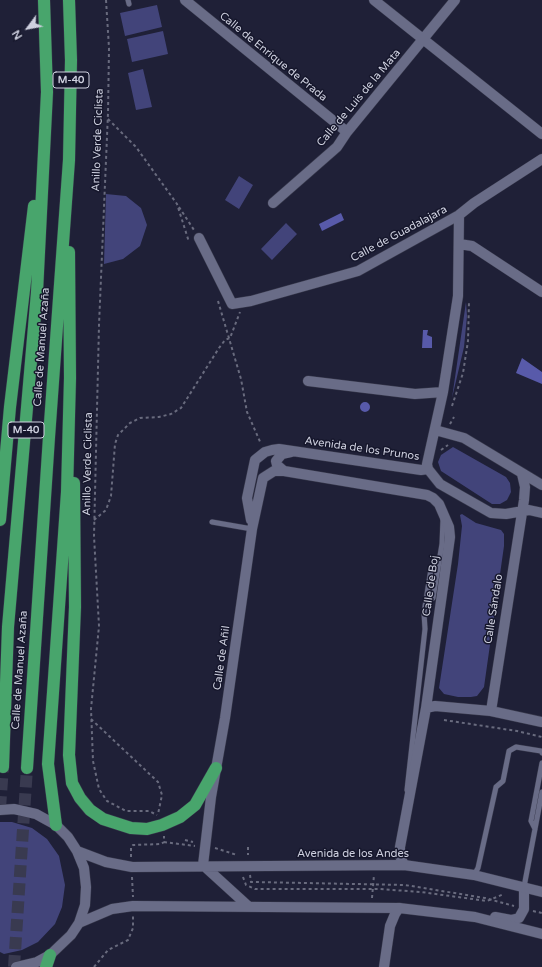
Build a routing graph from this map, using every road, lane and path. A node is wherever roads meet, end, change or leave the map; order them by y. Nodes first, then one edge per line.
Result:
1 (44, 0) edge
2 (69, 0) edge
3 (106, 0) edge
4 (185, 0) edge
5 (374, 0) edge
6 (455, 0) edge
7 (423, 39) junction
8 (47, 92) junction
9 (108, 119) junction
10 (347, 132) junction
11 (542, 134) edge
12 (542, 159) edge
13 (69, 160) junction
14 (273, 203) dead end
15 (177, 204) junction
16 (459, 216) junction
17 (199, 238) joint
18 (190, 244) dead end
19 (459, 244) junction
20 (542, 292) edge
21 (215, 296) dead end
22 (469, 296) dead end
23 (240, 303) junction
24 (230, 338) junction
25 (70, 378) junction
26 (308, 381) dead end
27 (442, 392) junction
28 (451, 409) dead end
29 (454, 417) dead end
30 (435, 430) junction
31 (449, 433) junction
32 (455, 444) dead end
33 (448, 446) junction
34 (265, 452) junction
35 (293, 452) junction
36 (439, 452) dead end
37 (428, 468) junction
38 (284, 471) junction
39 (522, 474) junction
40 (542, 485) edge
41 (439, 504) junction
42 (522, 510) junction
43 (542, 513) edge
44 (0, 520) edge
45 (94, 520) junction
46 (212, 522) dead end
47 (252, 529) junction
48 (431, 569) dead end
49 (433, 598) dead end
50 (426, 708) junction
51 (491, 711) junction
52 (91, 719) junction
53 (444, 720) dead end
54 (542, 722) edge
55 (542, 737) edge
56 (542, 753) edge
57 (542, 763) edge
58 (3, 767) dead end
59 (27, 768) tunnel mouth
60 (216, 768) junction
61 (542, 792) edge
62 (0, 810) edge
63 (406, 813) junction
64 (160, 820) junction
65 (56, 826) junction
66 (535, 829) junction
67 (185, 840) dead end
68 (164, 842) junction
69 (193, 842) dead end
70 (192, 846) dead end
71 (248, 847) dead end
72 (220, 848) dead end
73 (77, 851) junction
74 (131, 853) dead end
75 (240, 856) dead end
76 (248, 859) dead end
77 (203, 865) junction
78 (404, 865) junction
79 (242, 874) dead end
80 (374, 874) dead end
81 (132, 875) dead end
82 (250, 875) dead end
83 (474, 875) junction
84 (373, 884) junction
85 (524, 887) junction
86 (373, 889) junction
87 (542, 892) edge
88 (511, 895) dead end
89 (372, 898) dead end
90 (133, 899) dead end
91 (492, 900) junction
92 (248, 906) junction
93 (399, 908) junction
94 (524, 909) junction
95 (542, 913) edge
96 (475, 917) junction
97 (133, 922) dead end
98 (79, 923) junction
99 (542, 934) edge
100 (50, 955) junction
101 (16, 967) edge
102 (46, 967) edge
103 (94, 967) edge
104 (384, 967) edge

1 - 8 highway, Calle de Manuel Azaña / M-40
2 - 13 highway, Calle de Manuel Azaña / M-40
3 - 9 path, Anillo Verde Ciclista
4 - 10 street, Calle de Enrique de Prada
5 - 7 street
6 - 7 street, Calle de Luis de la Mata
7 - 10 street, Calle de Luis de la Mata
7 - 11 street
8 - 44 highway
8 - 58 highway, Calle de Manuel Azaña / M-40
9 - 15 path
9 - 45 path, Anillo Verde Ciclista
10 - 14 street, Calle de Luis de la Mata
12 - 16 street, Calle de Guadalajara
13 - 25 highway
13 - 59 highway, Calle de Manuel Azaña / M-40
15 - 17 path
15 - 18 path
16 - 19 street
16 - 23 street, Calle de Guadalajara
17 - 23 street
19 - 20 street
19 - 27 street
21 - 24 path
22 - 28 path
23 - 24 path
24 - 34 path
24 - 45 path
25 - 64 highway
25 - 65 highway
26 - 27 street
27 - 30 street
29 - 31 path
30 - 31 street
30 - 37 street
31 - 33 path
31 - 39 street
32 - 33 path
33 - 36 path
34 - 35 street, Avenida de los Prunos
34 - 47 street
35 - 37 street, Avenida de los Prunos
35 - 38 street
37 - 42 street, Avenida de los Prunos
38 - 41 street
38 - 47 street, Calle de Añil
39 - 40 street
39 - 42 street
41 - 49 lane
41 - 50 street, Calle de Boj
42 - 43 street, Avenida de los Prunos
42 - 51 street, Calle Sándalo
45 - 52 path, Anillo Verde Ciclista
46 - 47 lane
47 - 60 street, Calle de Añil
48 - 63 lane
50 - 51 street
50 - 63 street, Calle de Boj
51 - 54 street
52 - 64 path
52 - 64 path, Anillo Verde Ciclista
53 - 55 path
56 - 83 lane
57 - 66 lane
60 - 64 highway
60 - 77 street, Calle de Añil
61 - 66 lane
62 - 65 street
63 - 78 street, Calle de Boj
64 - 68 path
65 - 73 street
66 - 85 lane
67 - 69 path
68 - 70 path
68 - 74 path
71 - 76 path
72 - 75 path
73 - 77 street, Avenida de los Andes
73 - 98 street
77 - 78 street, Avenida de los Andes
77 - 92 street
78 - 83 street, Avenida de los Andes
79 - 86 path
80 - 84 path
81 - 90 path
82 - 84 path
83 - 85 street, Avenida de los Andes
84 - 86 path
84 - 91 path
85 - 87 street, Avenida de los Andes
85 - 94 street
86 - 89 path
86 - 91 path
88 - 91 path
91 - 94 path
92 - 93 street
92 - 98 street
93 - 96 street
93 - 104 street
94 - 95 path
94 - 96 street
96 - 99 street
97 - 103 path
98 - 100 street
100 - 101 street
100 - 102 highway

